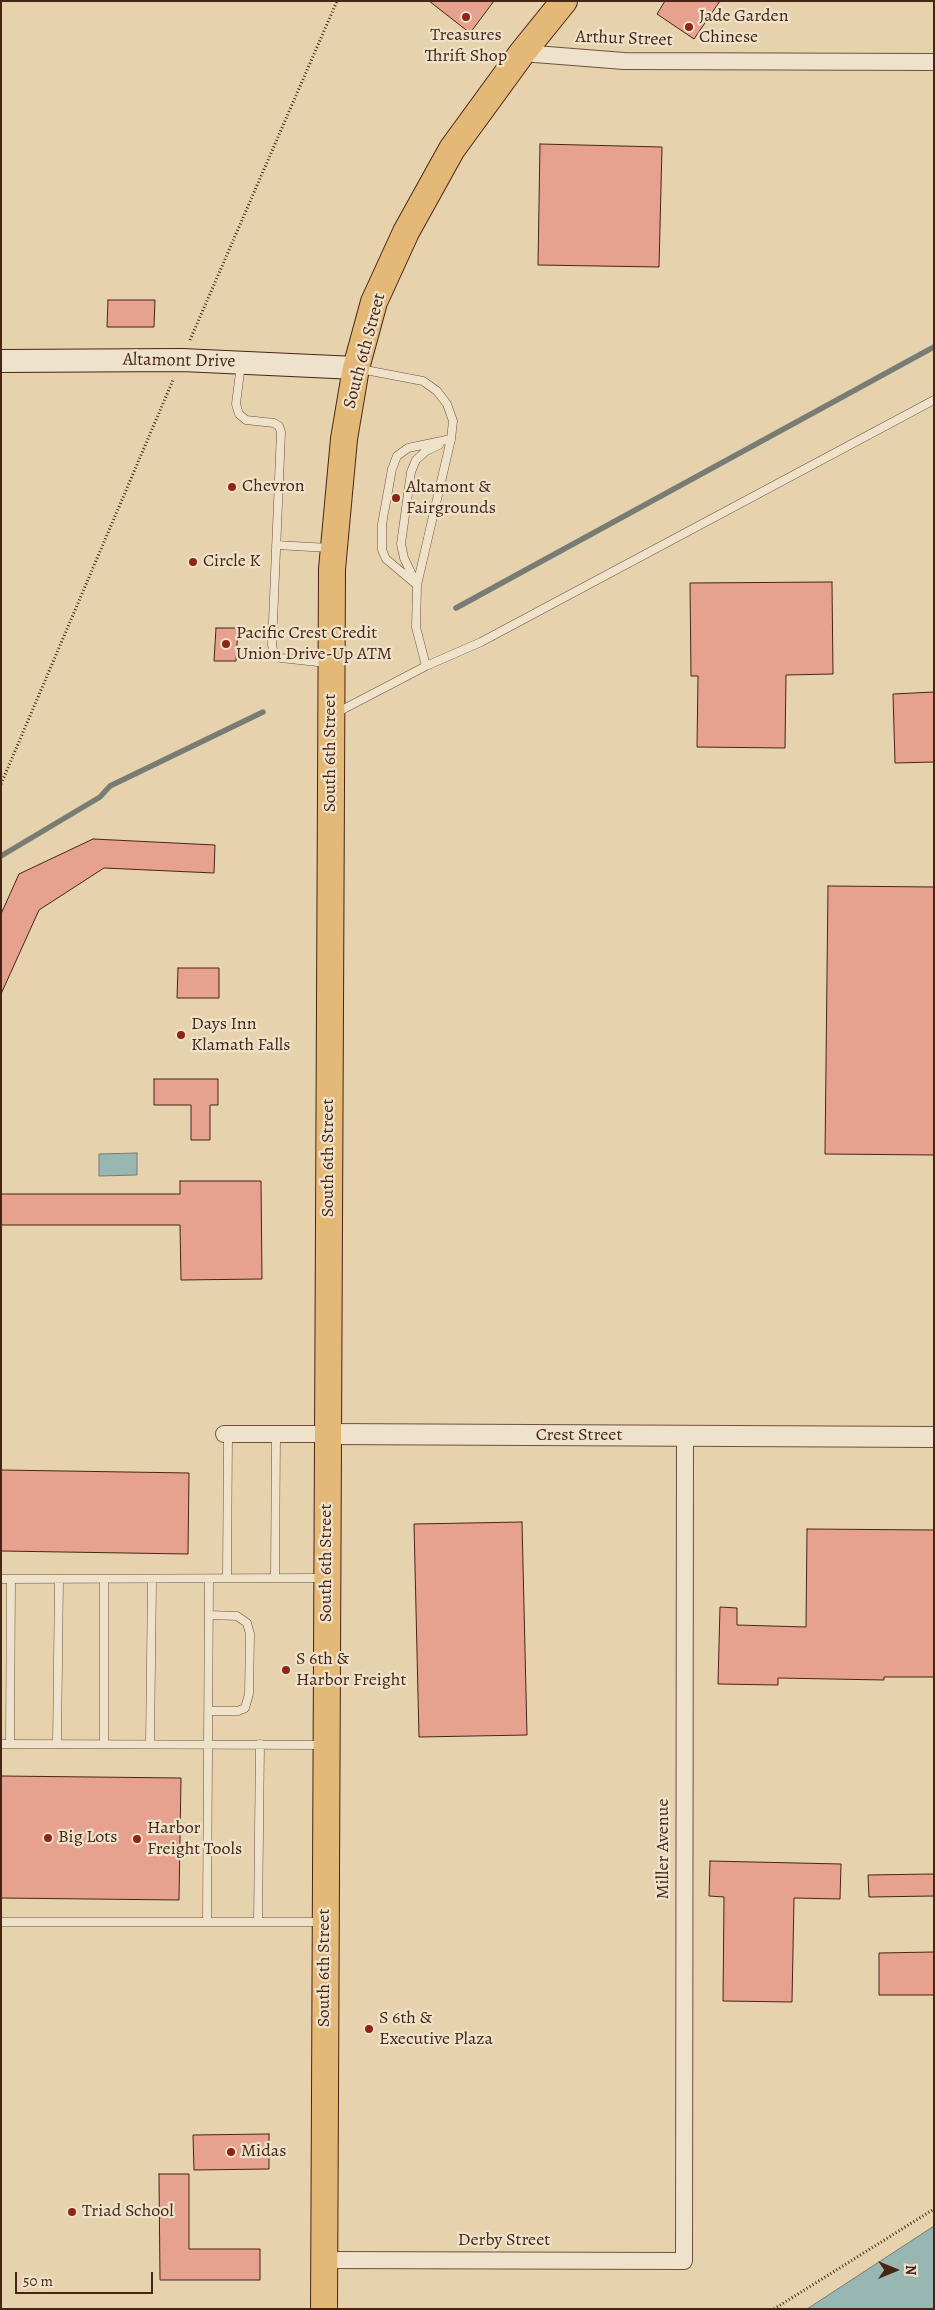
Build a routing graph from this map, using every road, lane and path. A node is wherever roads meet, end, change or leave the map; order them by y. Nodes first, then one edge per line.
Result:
1 (337, 1) edge
2 (547, 1) edge
3 (564, 1) edge
4 (522, 53) junction
5 (934, 62) edge
6 (182, 360) junction
7 (1, 361) edge
8 (241, 363) junction
9 (356, 368) junction
10 (934, 400) edge
11 (451, 440) junction
12 (276, 545) junction
13 (334, 548) junction
14 (417, 585) junction
15 (331, 663) junction
16 (426, 666) junction
17 (331, 716) junction
18 (1, 784) edge
19 (226, 1434) joint
20 (276, 1434) junction
21 (328, 1434) junction
22 (685, 1436) junction
23 (934, 1437) edge
24 (227, 1578) junction
25 (275, 1578) junction
26 (327, 1578) junction
27 (1, 1579) edge
28 (11, 1579) junction
29 (59, 1579) junction
30 (104, 1579) junction
31 (152, 1579) junction
32 (209, 1579) junction
33 (209, 1615) junction
34 (209, 1711) junction
35 (1, 1744) edge
36 (10, 1744) junction
37 (57, 1744) junction
38 (104, 1744) junction
39 (150, 1744) junction
40 (209, 1744) junction
41 (260, 1744) junction
42 (326, 1745) junction
43 (1, 1922) edge
44 (207, 1922) junction
45 (258, 1922) junction
46 (326, 1922) junction
47 (934, 2209) edge
48 (324, 2260) junction
49 (684, 2261) joint
50 (324, 2309) edge
51 (774, 2309) edge

1 - 6 path
2 - 4 main road, South 6th Street
3 - 4 main road, South 6th Street
4 - 5 street, Arthur Street
4 - 9 main road, South 6th Street
6 - 7 main road, Altamont Drive
6 - 8 main road, Altamont Drive
6 - 18 path
8 - 9 main road, Altamont Drive
8 - 12 lane
9 - 11 lane
9 - 13 main road, South 6th Street
10 - 16 lane
11 - 14 lane
11 - 14 lane
11 - 14 lane
12 - 13 lane
12 - 15 lane
13 - 15 main road, South 6th Street
14 - 16 lane
15 - 17 main road, South 6th Street
16 - 17 lane
17 - 21 main road, South 6th Street
19 - 20 street, Crest Street
19 - 24 lane
20 - 21 street, Crest Street
20 - 25 lane
21 - 22 street, Crest Street
21 - 26 main road, South 6th Street
22 - 23 street, Crest Street
22 - 49 street, Miller Avenue
24 - 25 lane
24 - 32 lane
25 - 26 lane
26 - 42 main road, South 6th Street
27 - 28 lane
28 - 29 lane
28 - 36 lane
29 - 30 lane
29 - 37 lane
30 - 31 lane
30 - 38 lane
31 - 32 lane
31 - 39 lane
32 - 33 lane
33 - 34 lane
33 - 34 lane
34 - 40 lane
35 - 36 lane
36 - 37 lane
37 - 38 lane
38 - 39 lane
39 - 40 lane
40 - 41 lane
40 - 44 lane
41 - 42 lane
41 - 45 lane
42 - 46 main road, South 6th Street
43 - 44 lane
44 - 45 lane
45 - 46 lane
46 - 48 main road, South 6th Street
47 - 51 path
48 - 49 street, Derby Street
48 - 50 main road, South 6th Street

